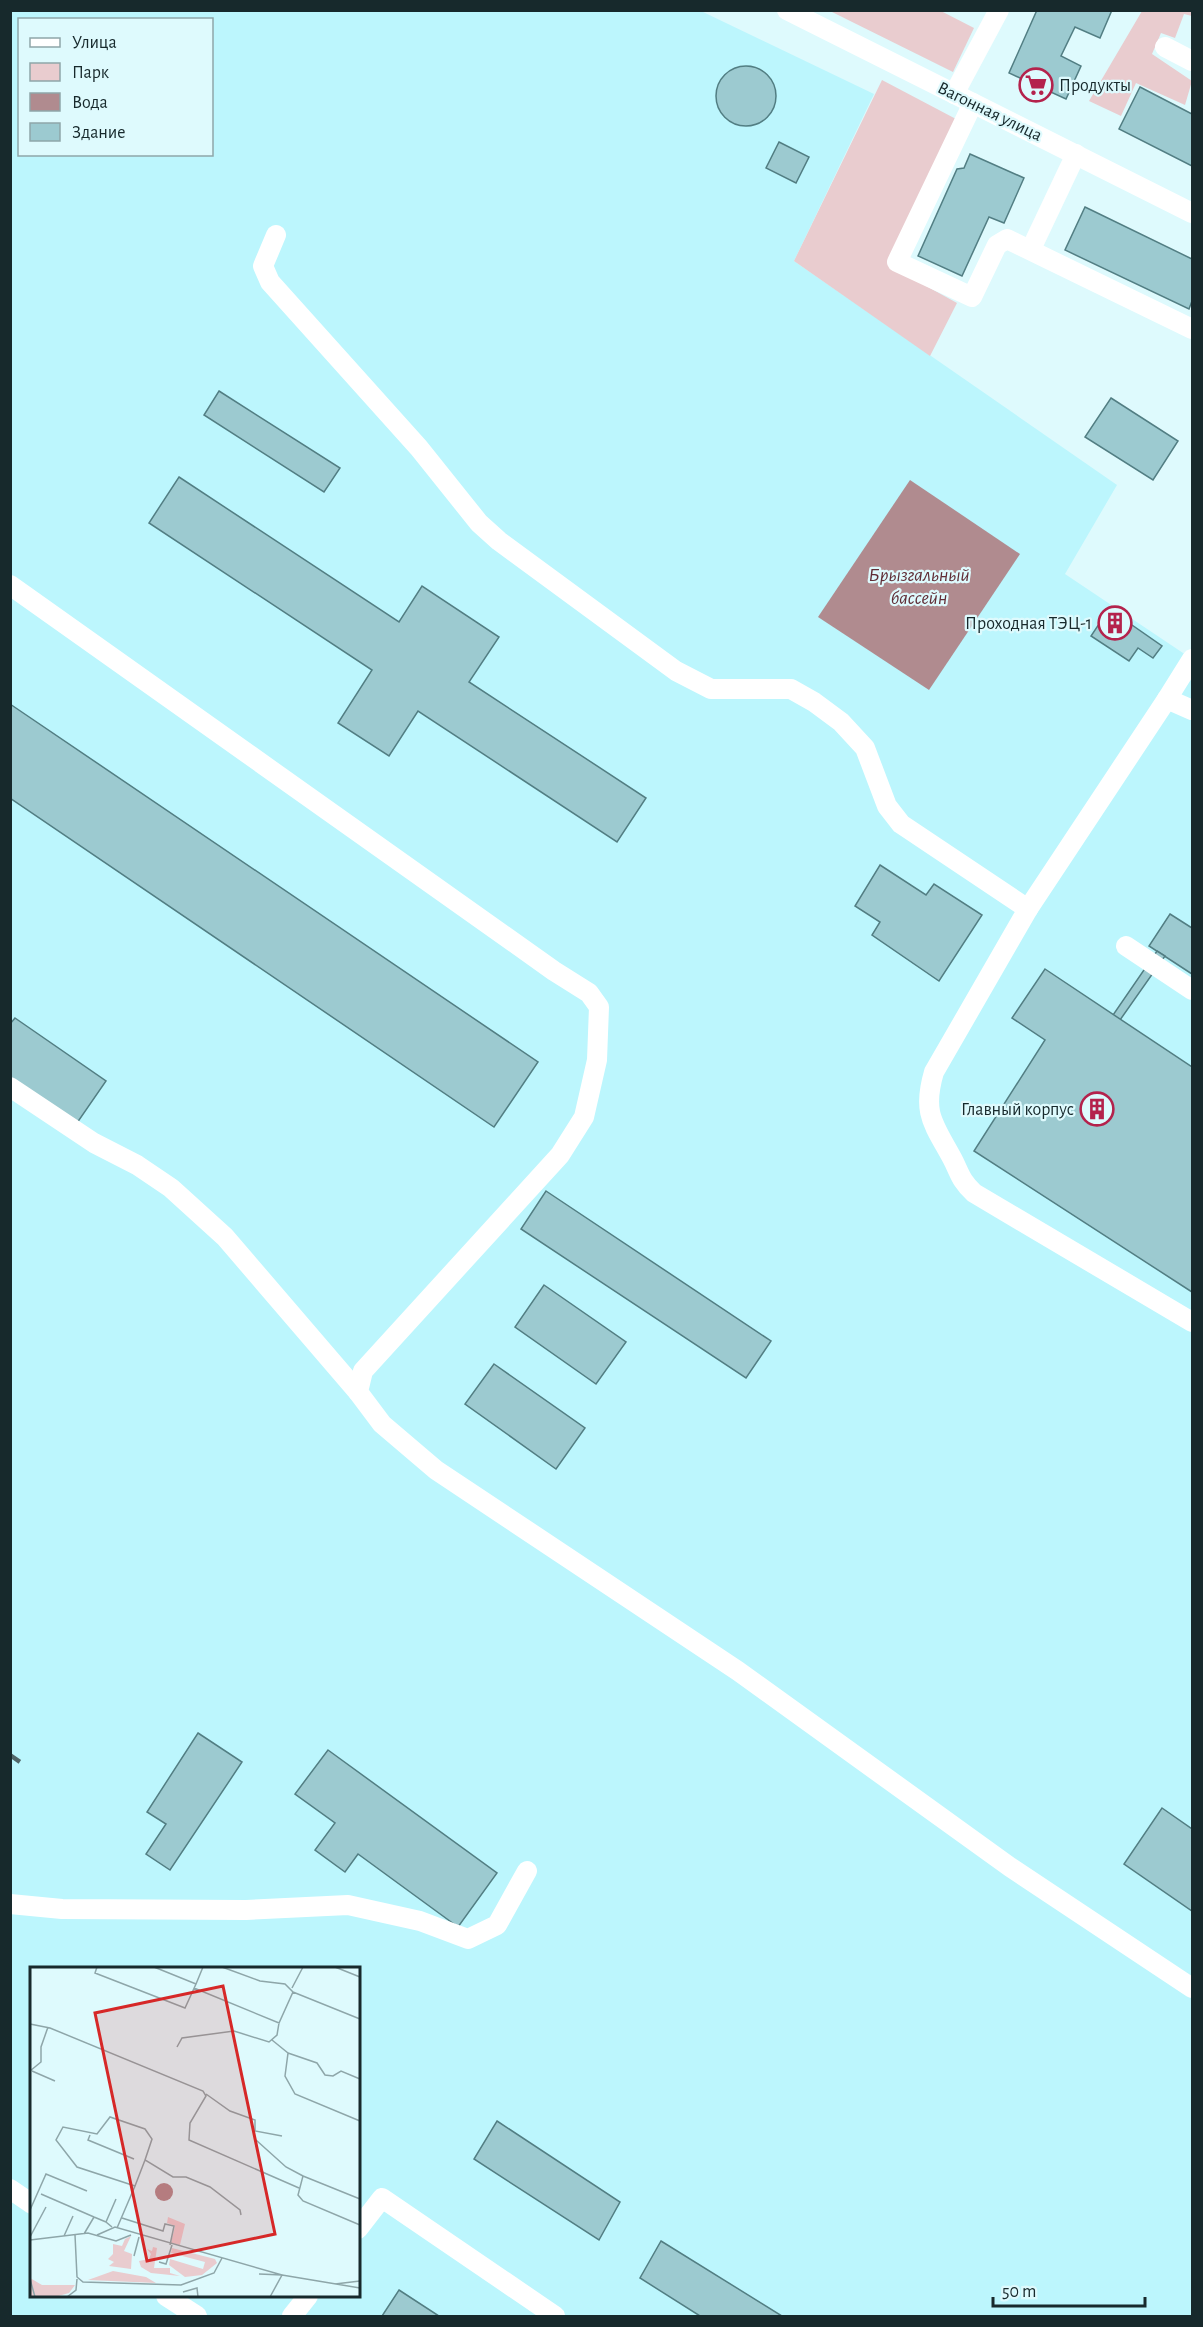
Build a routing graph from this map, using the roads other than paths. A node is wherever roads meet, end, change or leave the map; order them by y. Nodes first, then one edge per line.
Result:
1 (787, 10) edge
2 (999, 10) edge
3 (1165, 47) dead end
4 (1192, 61) edge
5 (954, 94) junction
6 (973, 103) junction
7 (1076, 154) junction
8 (1192, 213) edge
9 (276, 235) dead end
10 (1031, 249) junction
11 (1192, 329) edge
12 (10, 585) edge
13 (1192, 659) edge
14 (1167, 699) junction
15 (1192, 710) edge
16 (1028, 909) junction
17 (1126, 946) dead end
18 (1192, 990) edge
19 (10, 1087) edge
20 (1192, 1322) edge
21 (358, 1392) junction
22 (527, 1871) dead end
23 (10, 1904) edge
24 (1192, 1988) edge
25 (10, 2189) edge
26 (30, 2203) edge
27 (360, 2226) edge
28 (169, 2297) edge
29 (306, 2297) edge
30 (197, 2316) edge
31 (292, 2316) edge
32 (555, 2316) edge

1 - 5 street, Вагонная улица
2 - 5 street
3 - 4 street
5 - 6 street, Вагонная улица
6 - 7 street, Вагонная улица
6 - 10 street
7 - 8 street, Вагонная улица
7 - 10 street
9 - 16 street
10 - 11 street
12 - 21 street
13 - 14 street
14 - 15 street
14 - 16 street
16 - 20 street
17 - 18 street
19 - 21 street
21 - 24 street
22 - 23 street
25 - 26 street
27 - 32 street
28 - 30 street
29 - 31 street

